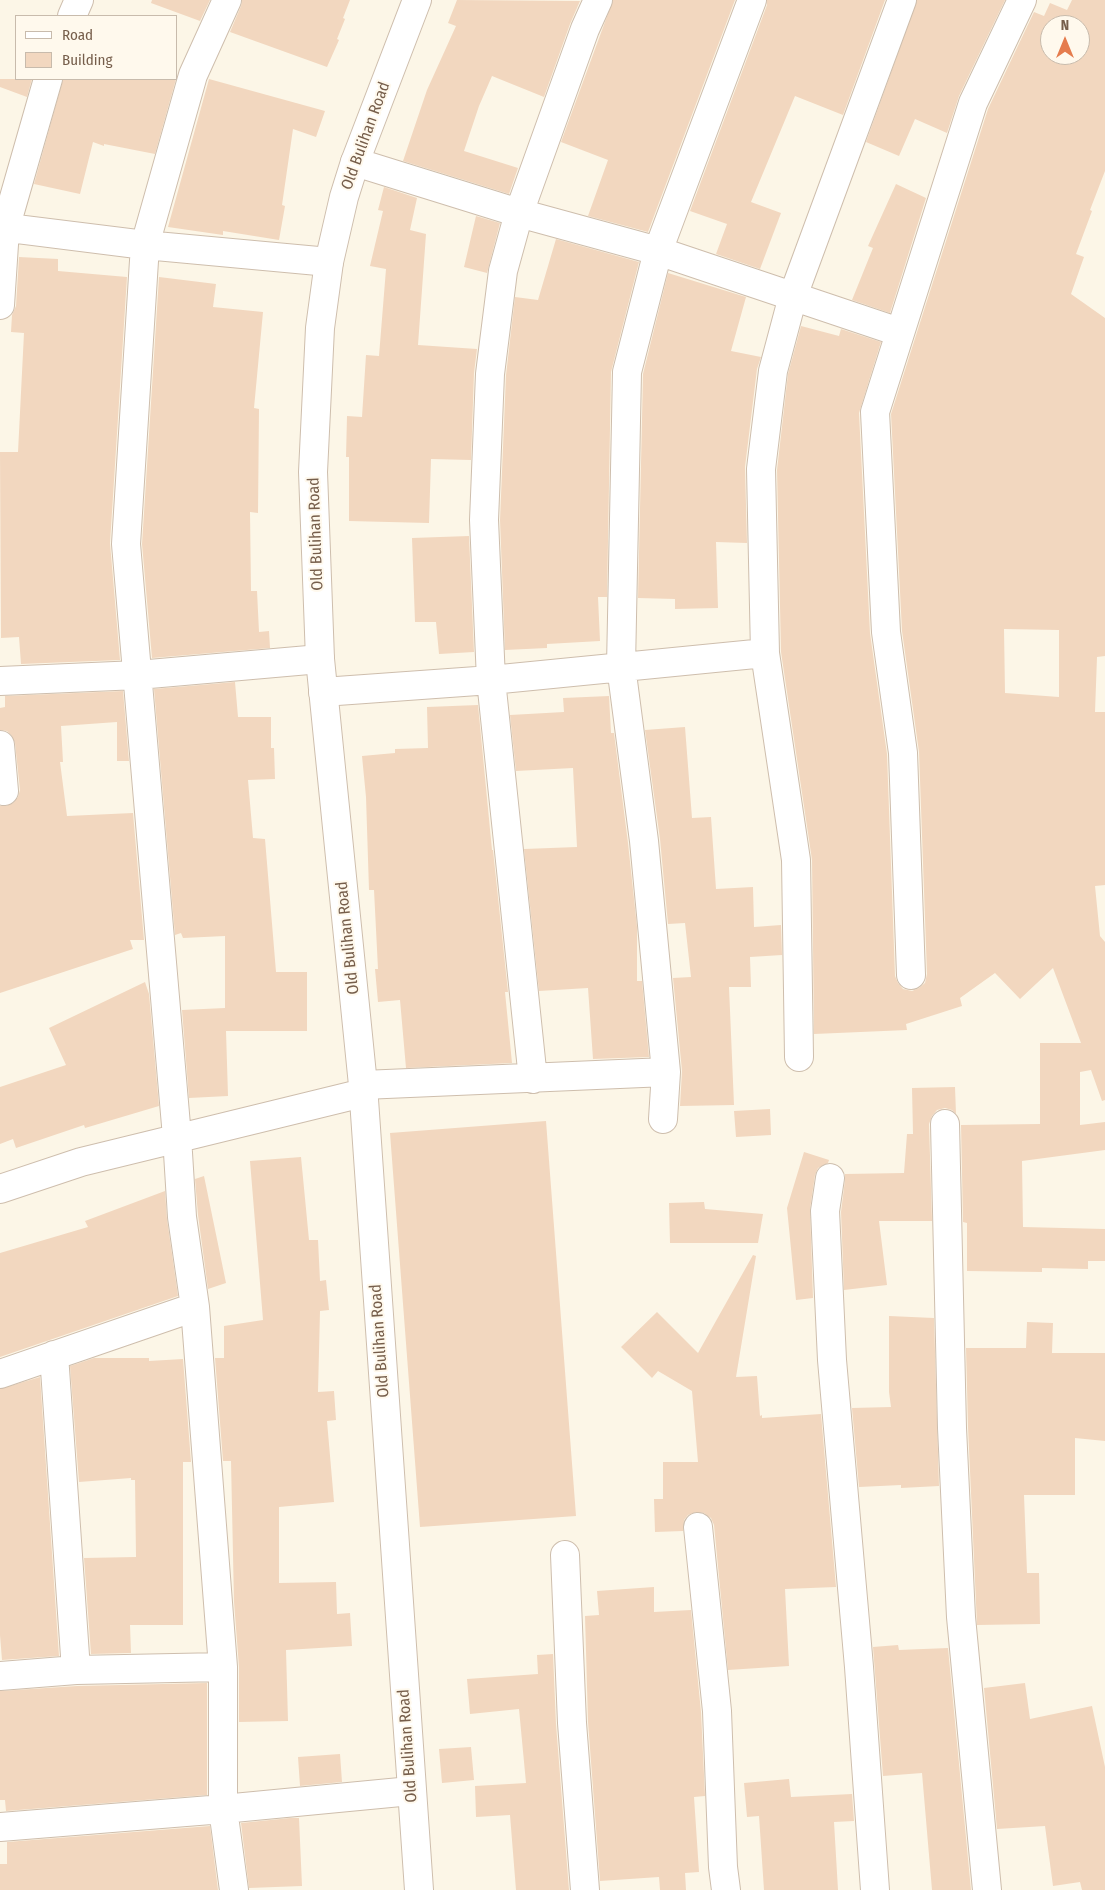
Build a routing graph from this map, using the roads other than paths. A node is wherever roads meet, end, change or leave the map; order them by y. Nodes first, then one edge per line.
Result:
1 (79, 0) edge
2 (227, 0) edge
3 (417, 0) edge
4 (598, 0) edge
5 (752, 0) edge
6 (902, 0) edge
7 (1022, 0) edge
8 (72, 15) edge
9 (48, 80) edge
10 (355, 162) junction
11 (519, 212) junction
12 (3, 228) edge
13 (145, 245) junction
14 (658, 251) junction
15 (329, 262) junction
16 (793, 296) junction
17 (0, 305) edge
18 (899, 332) junction
19 (765, 653) junction
20 (320, 659) junction
21 (621, 666) junction
22 (138, 675) junction
23 (491, 680) junction
24 (0, 681) edge
25 (323, 692) junction
26 (0, 745) edge
27 (4, 790) dead end
28 (911, 975) dead end
29 (799, 1057) dead end
30 (666, 1072) junction
31 (533, 1079) junction
32 (363, 1089) junction
33 (663, 1119) dead end
34 (945, 1124) dead end
35 (177, 1137) junction
36 (830, 1178) dead end
37 (0, 1189) edge
38 (195, 1307) junction
39 (54, 1355) junction
40 (0, 1374) edge
41 (698, 1527) dead end
42 (564, 1555) dead end
43 (223, 1667) junction
44 (76, 1670) junction
45 (0, 1676) edge
46 (411, 1791) junction
47 (224, 1809) junction
48 (0, 1827) edge
49 (234, 1890) edge
50 (418, 1890) edge
51 (585, 1890) edge
52 (726, 1890) edge
53 (875, 1890) edge
54 (987, 1890) edge

1 - 8 street
2 - 13 street
3 - 10 street, Old Bulihan Road
4 - 11 street
5 - 14 street
6 - 16 street
7 - 18 street
9 - 12 street
10 - 11 street
10 - 15 street, Old Bulihan Road
11 - 14 street
11 - 23 street
12 - 13 street
12 - 17 street
13 - 15 street
13 - 22 street
14 - 16 street
14 - 21 street
15 - 20 street, Old Bulihan Road
16 - 18 street
16 - 19 street
18 - 28 street
19 - 21 street
19 - 29 street
20 - 22 street
20 - 25 street, Old Bulihan Road
21 - 23 street
21 - 30 street
22 - 24 street
22 - 35 street
23 - 25 street
23 - 31 street
25 - 32 street, Old Bulihan Road
26 - 27 street
30 - 31 street
30 - 33 street
31 - 32 street
32 - 35 street
32 - 46 street, Old Bulihan Road
34 - 54 street
35 - 37 street
35 - 38 street
36 - 53 street
38 - 39 street
38 - 43 street
39 - 40 street
39 - 44 street
41 - 52 street
42 - 51 street
43 - 44 street
43 - 47 street
44 - 45 street
46 - 47 street
46 - 50 street, Old Bulihan Road
47 - 48 street
47 - 49 street

